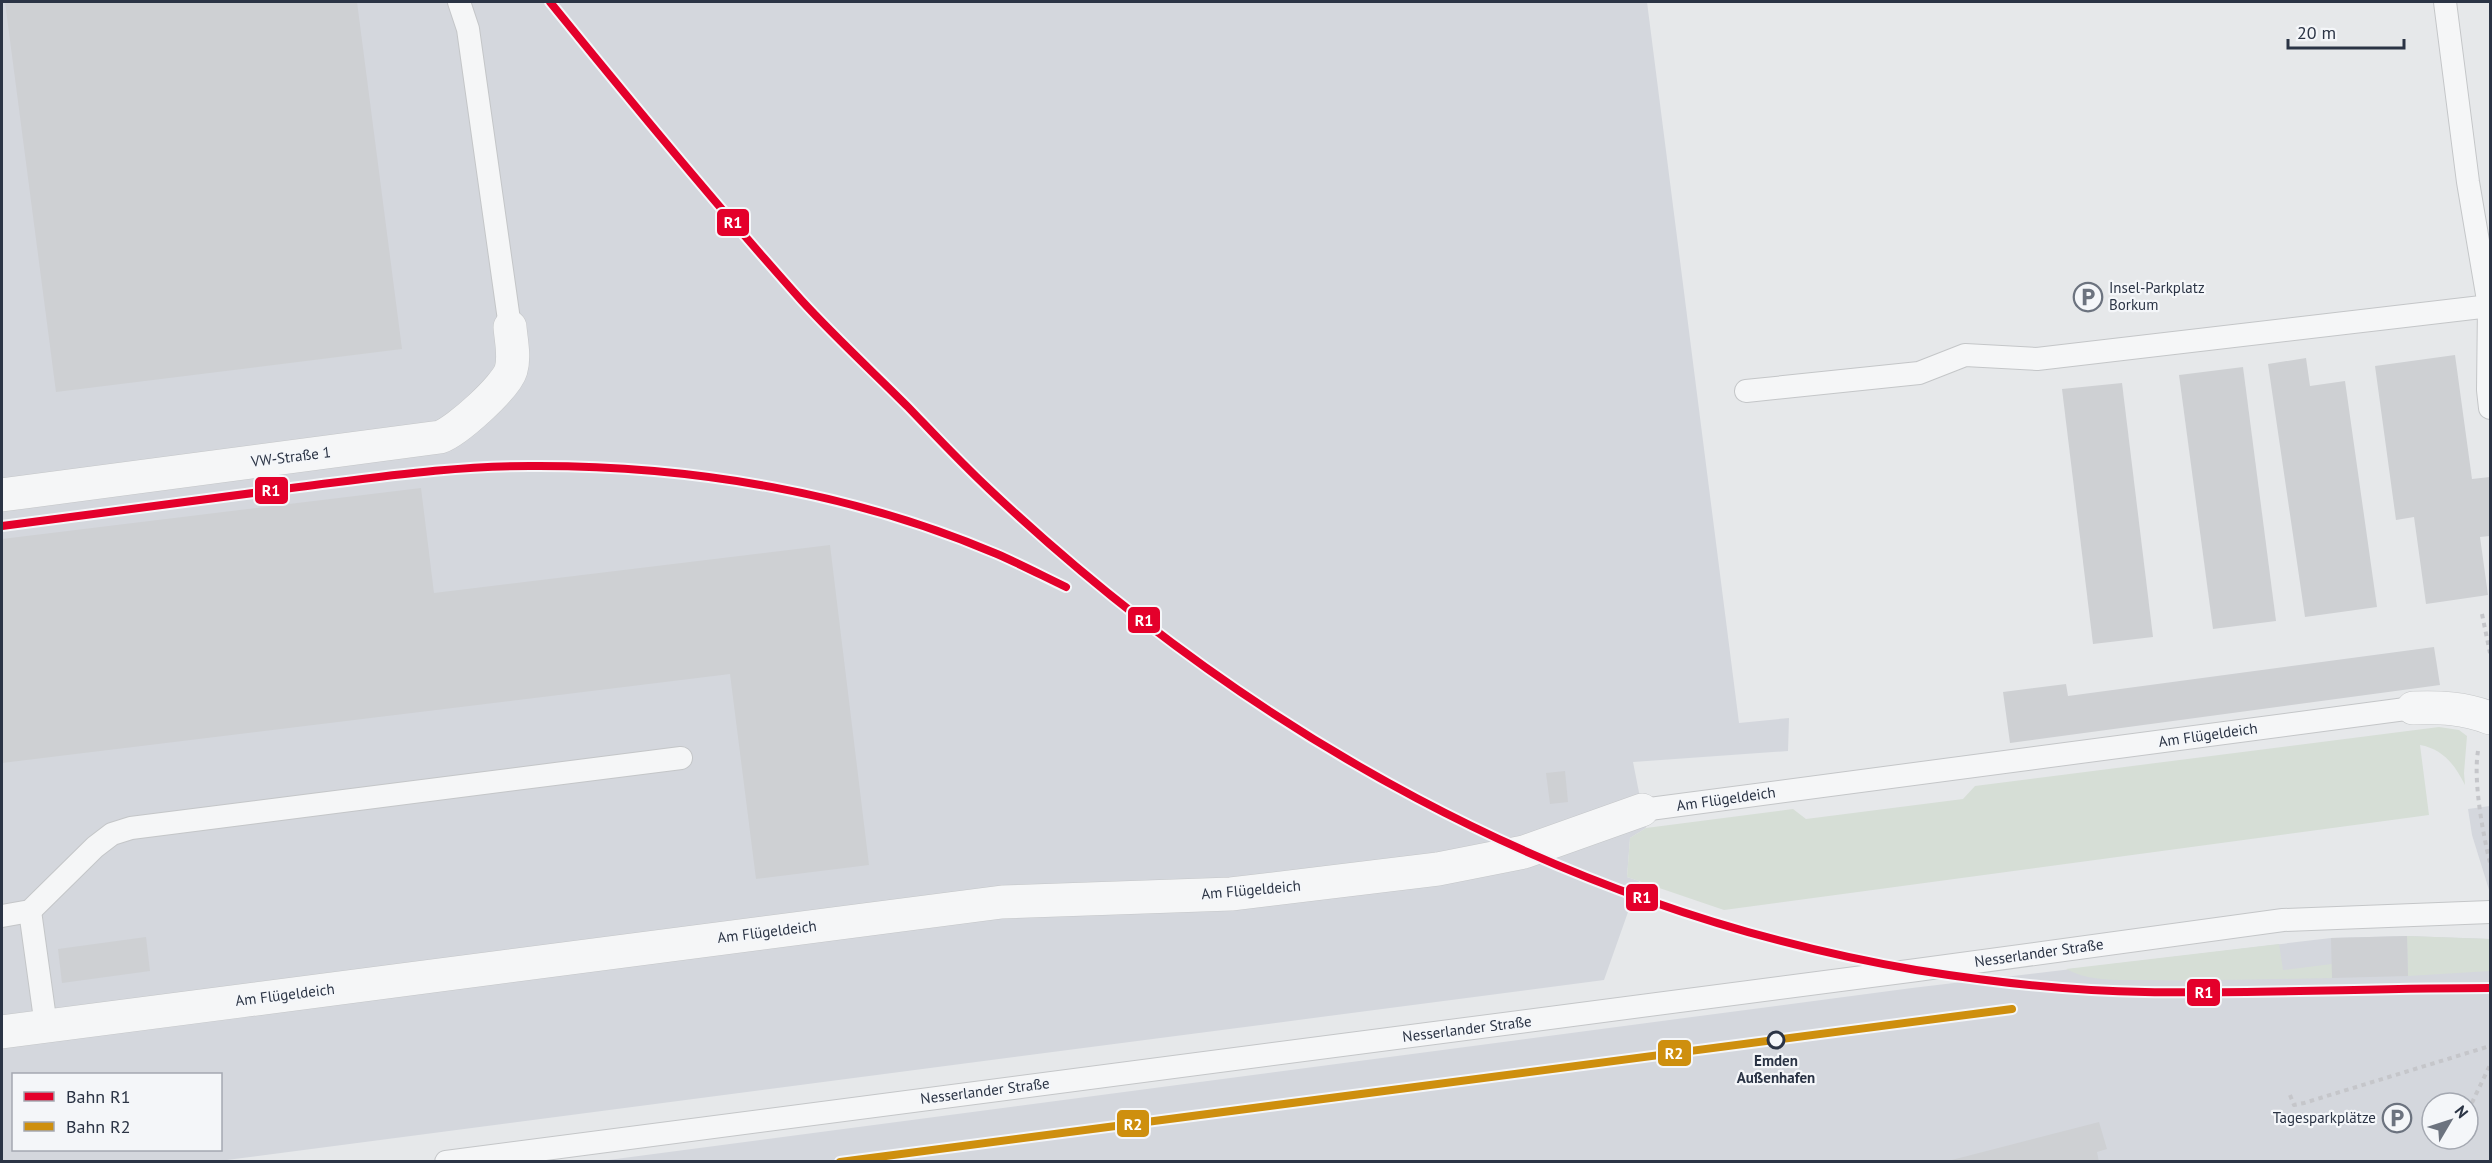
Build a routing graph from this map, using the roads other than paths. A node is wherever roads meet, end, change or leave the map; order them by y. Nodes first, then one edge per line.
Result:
1 (459, 2) edge
2 (2445, 2) edge
3 (2490, 307) edge
4 (510, 327) joint
5 (1746, 391) dead end
6 (2490, 408) edge
7 (2, 495) edge
8 (2413, 708) joint
9 (2485, 733) edge
10 (681, 758) dead end
11 (1642, 810) joint
12 (30, 911) junction
13 (2490, 912) edge
14 (2, 916) edge
15 (46, 1026) junction
16 (2, 1032) edge
17 (446, 1161) edge

1 - 4 lane
2 - 3 lane
3 - 5 lane
3 - 6 lane
4 - 7 street, VW-Straße 1
8 - 9 street, Am Flügeldeich
8 - 11 lane, Am Flügeldeich
10 - 12 lane
11 - 15 street, Am Flügeldeich
12 - 14 lane
12 - 15 lane
13 - 17 lane, Nesserlander Straße
15 - 16 street, Am Flügeldeich

